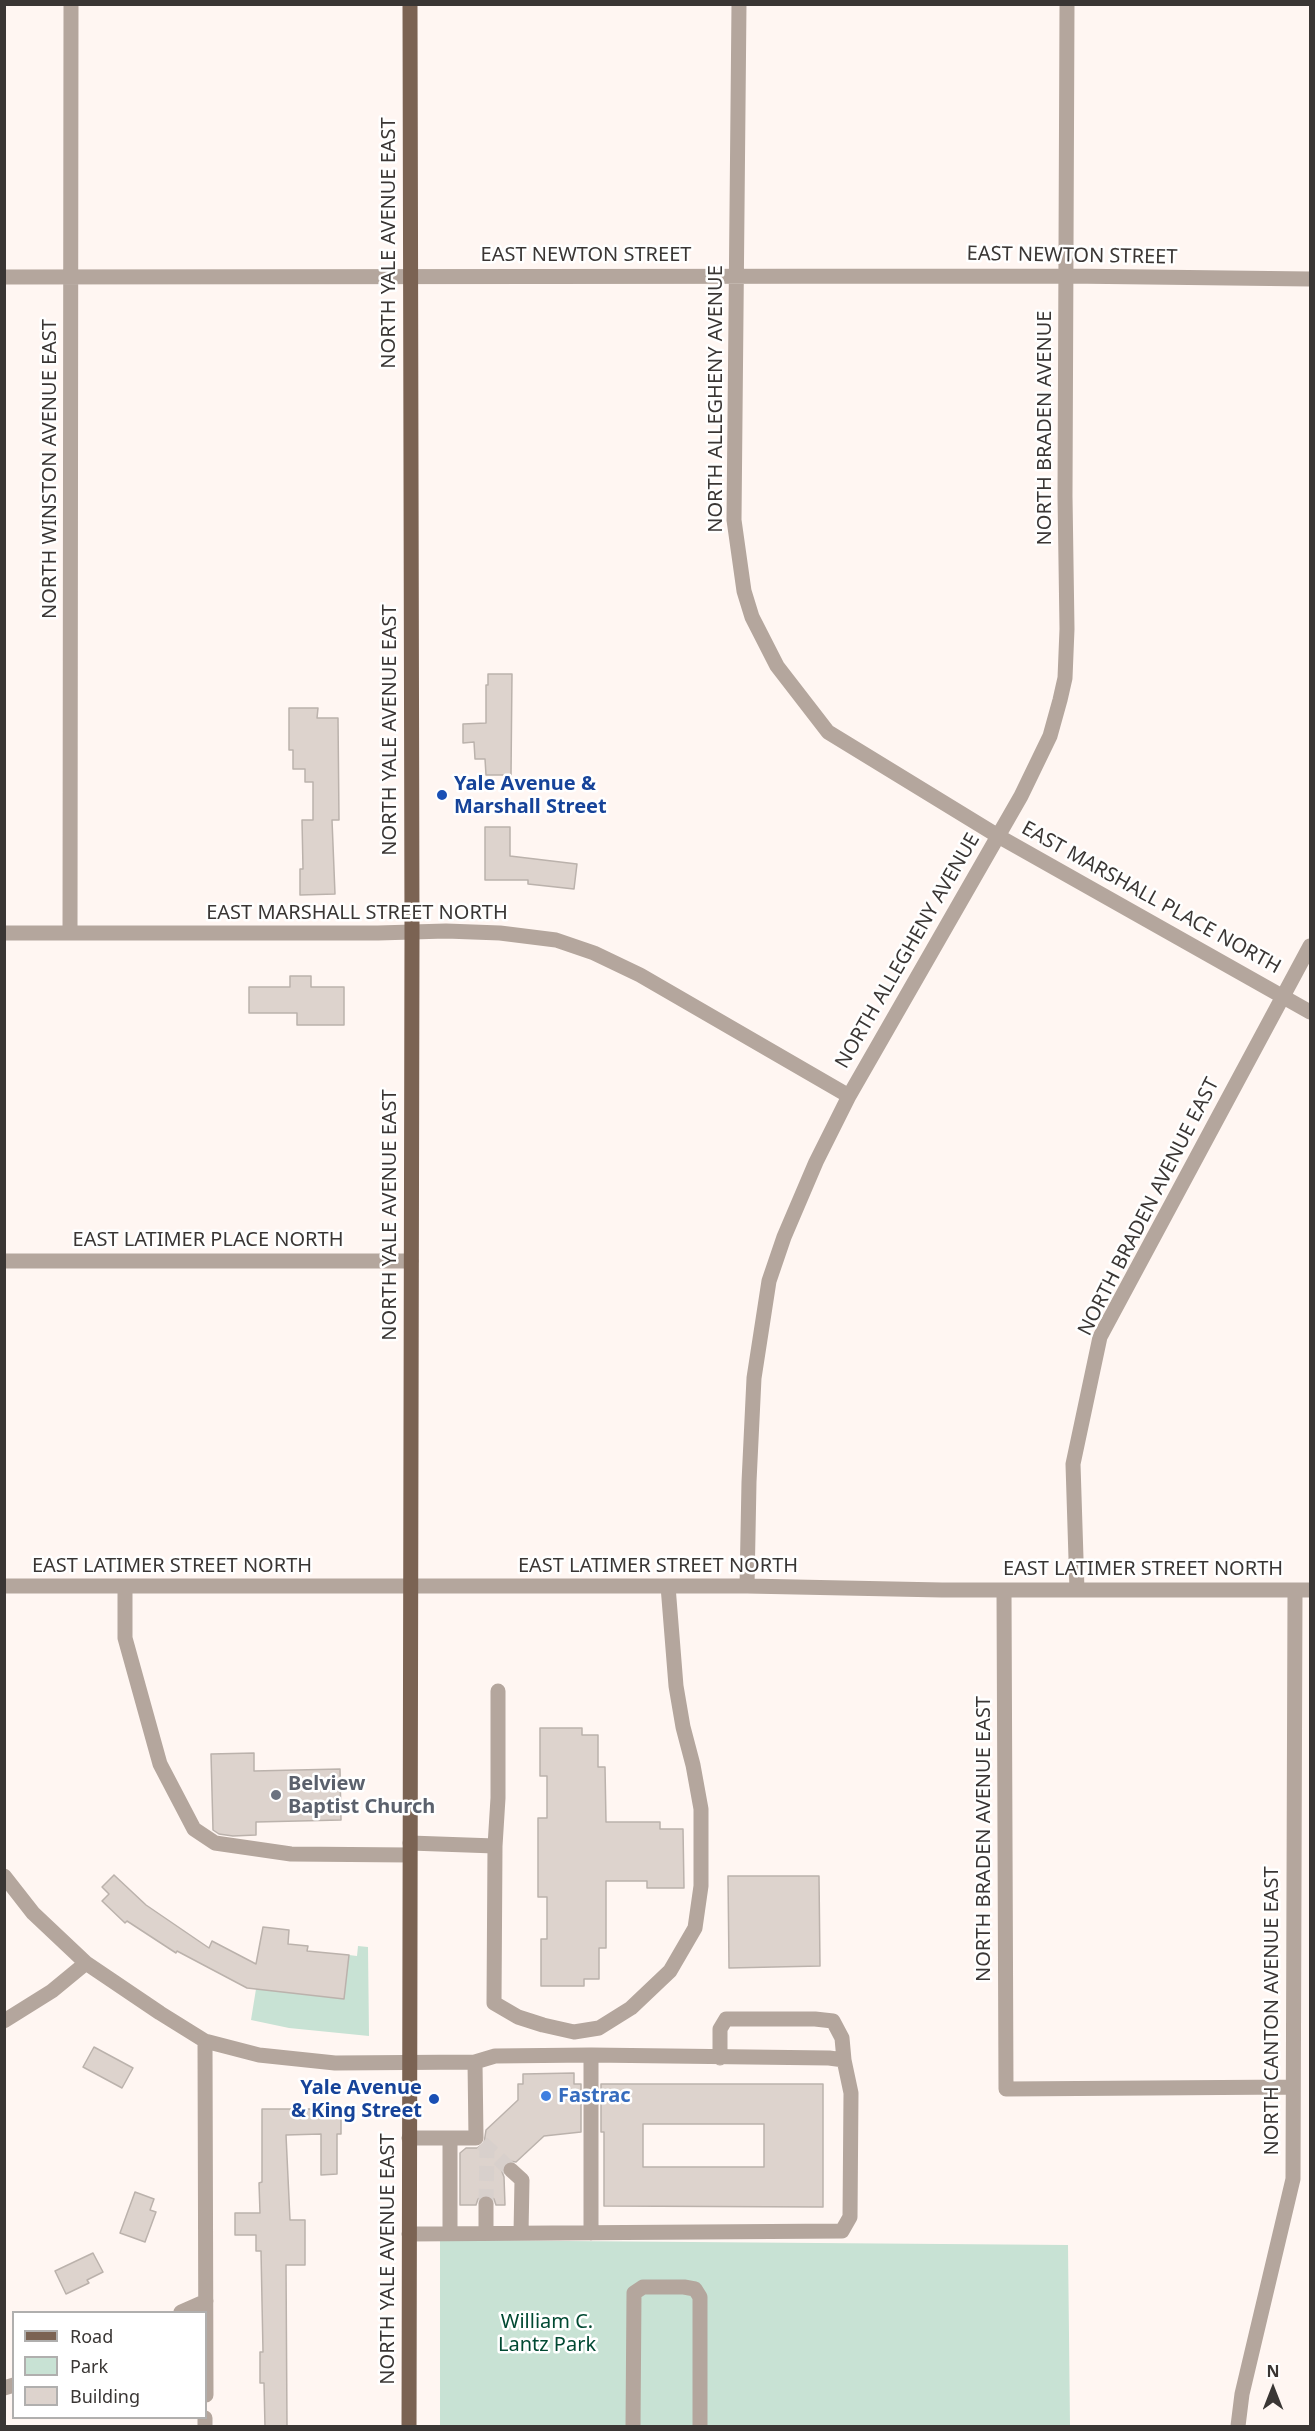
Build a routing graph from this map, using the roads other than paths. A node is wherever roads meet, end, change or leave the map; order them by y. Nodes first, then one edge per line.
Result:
1 (71, 4) edge
2 (410, 4) edge
3 (739, 4) edge
4 (1067, 4) edge
5 (410, 276) junction
6 (736, 276) junction
7 (1067, 276) junction
8 (4, 277) edge
9 (71, 277) junction
10 (1311, 279) edge
11 (998, 837) junction
12 (412, 932) junction
13 (4, 933) edge
14 (70, 933) junction
15 (1311, 946) edge
16 (1283, 995) junction
17 (1311, 1012) edge
18 (849, 1096) junction
19 (4, 1261) edge
20 (411, 1262) junction
21 (4, 1586) edge
22 (668, 1586) junction
23 (747, 1586) junction
24 (125, 1587) junction
25 (410, 1587) junction
26 (1004, 1590) junction
27 (1077, 1590) junction
28 (1303, 1590) edge
29 (498, 1691) dead end
30 (495, 1846) junction
31 (410, 1849) junction
32 (4, 1876) edge
33 (86, 1963) junction
34 (4, 2021) edge
35 (205, 2041) junction
36 (591, 2055) junction
37 (720, 2058) junction
38 (844, 2060) junction
39 (475, 2062) junction
40 (409, 2063) junction
41 (1293, 2087) junction
42 (409, 2138) junction
43 (450, 2138) junction
44 (511, 2170) tunnel mouth
45 (486, 2204) tunnel mouth
46 (450, 2233) junction
47 (486, 2233) junction
48 (521, 2233) junction
49 (591, 2233) junction
50 (409, 2234) junction
51 (206, 2301) junction
52 (185, 2311) edge
53 (206, 2311) edge
54 (409, 2427) edge
55 (633, 2427) edge
56 (700, 2427) edge
57 (1239, 2427) edge

1 - 9 street, NORTH WINSTON AVENUE EAST
2 - 5 main road, NORTH YALE AVENUE EAST
3 - 6 street, NORTH ALLEGHENY AVENUE
4 - 7 street, NORTH BRADEN AVENUE
5 - 6 street, EAST NEWTON STREET
5 - 9 street, EAST NEWTON STREET
5 - 12 main road, NORTH YALE AVENUE EAST
6 - 7 street, EAST NEWTON STREET
6 - 11 street, NORTH ALLEGHENY AVENUE
7 - 10 street, EAST NEWTON STREET
7 - 11 street, NORTH BRADEN AVENUE
8 - 9 street, EAST NEWTON STREET
9 - 14 street, NORTH WINSTON AVENUE EAST
11 - 16 street, EAST MARSHALL PLACE NORTH
11 - 18 street, NORTH ALLEGHENY AVENUE
12 - 14 street, EAST MARSHALL STREET NORTH
12 - 18 street, EAST MARSHALL STREET NORTH
12 - 20 main road, NORTH YALE AVENUE EAST
13 - 14 street, EAST MARSHALL STREET NORTH
15 - 16 street
16 - 17 street
16 - 27 street, NORTH BRADEN AVENUE EAST
18 - 23 street, NORTH ALLEGHENY AVENUE
19 - 20 street, EAST LATIMER PLACE NORTH
20 - 25 main road, NORTH YALE AVENUE EAST
21 - 24 street, EAST LATIMER STREET NORTH
22 - 23 street, EAST LATIMER STREET NORTH
22 - 25 street, EAST LATIMER STREET NORTH
22 - 30 street
23 - 26 street, EAST LATIMER STREET NORTH
24 - 25 street, EAST LATIMER STREET NORTH
24 - 31 street
25 - 31 main road, NORTH YALE AVENUE EAST
26 - 27 street, EAST LATIMER STREET NORTH
26 - 41 street, NORTH BRADEN AVENUE EAST
27 - 28 street, EAST LATIMER STREET NORTH
28 - 41 street, NORTH CANTON AVENUE EAST
29 - 30 street
30 - 31 street
31 - 40 main road, NORTH YALE AVENUE EAST
32 - 33 street
33 - 34 street
33 - 35 street
35 - 40 street
35 - 51 street
36 - 37 street
36 - 39 street
36 - 49 street
37 - 38 street
37 - 38 street
38 - 49 street
39 - 40 street
39 - 43 street
40 - 42 main road, NORTH YALE AVENUE EAST
41 - 57 street, NORTH CANTON AVENUE EAST
42 - 43 street
42 - 50 main road, NORTH YALE AVENUE EAST
43 - 46 street
44 - 48 street
45 - 47 street
46 - 47 street
46 - 50 street
47 - 48 street
48 - 49 street
50 - 54 main road, NORTH YALE AVENUE EAST
51 - 52 street
51 - 53 street
55 - 56 street

